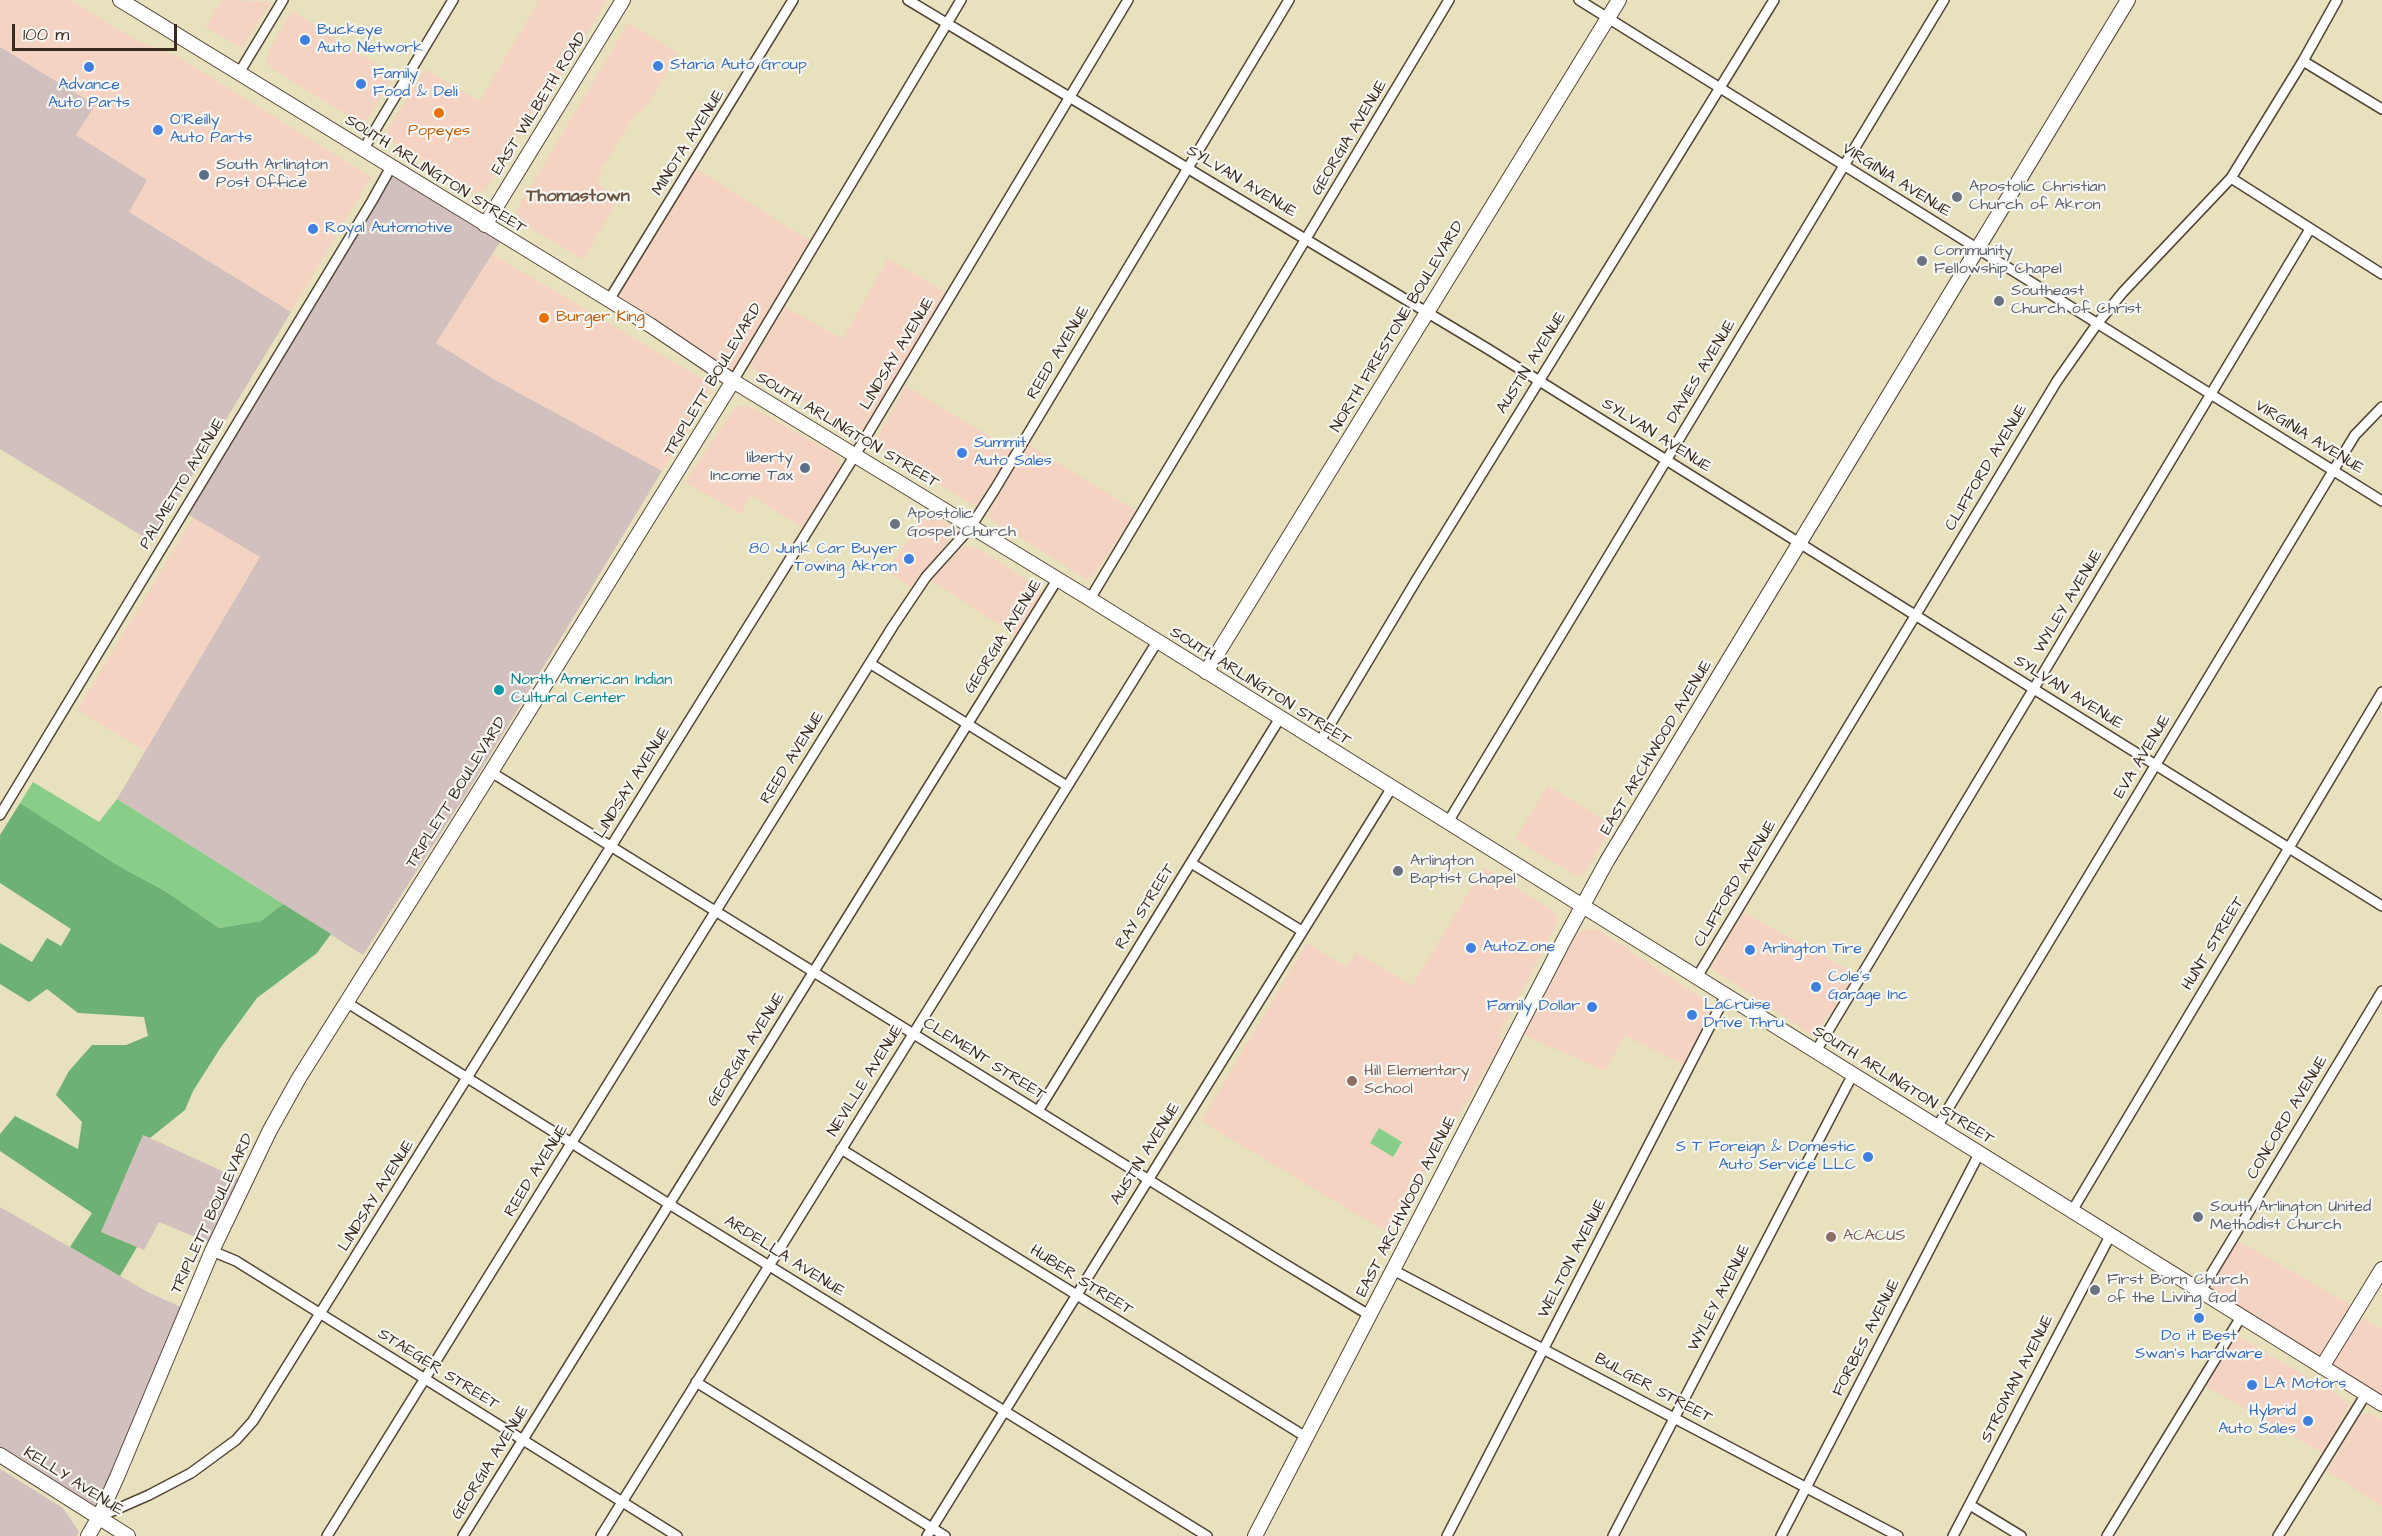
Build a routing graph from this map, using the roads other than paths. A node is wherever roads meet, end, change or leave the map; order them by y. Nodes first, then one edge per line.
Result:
1 (120, 0) edge
2 (283, 0) edge
3 (453, 0) edge
4 (623, 0) edge
5 (793, 0) edge
6 (908, 0) edge
7 (961, 0) edge
8 (1128, 0) edge
9 (1289, 0) edge
10 (1449, 0) edge
11 (1579, 0) edge
12 (1619, 0) edge
13 (1774, 0) edge
14 (1944, 0) edge
15 (2128, 0) edge
16 (2337, 0) edge
17 (1608, 18) junction
18 (948, 23) junction
19 (2303, 61) junction
20 (239, 73) junction
21 (1720, 88) junction
22 (1070, 97) junction
23 (2382, 109) edge
24 (363, 150) junction
25 (1844, 166) junction
26 (391, 167) junction
27 (1188, 168) junction
28 (2230, 178) junction
29 (485, 225) junction
30 (2310, 229) junction
31 (1307, 238) junction
32 (1978, 250) junction
33 (2382, 274) edge
34 (609, 300) junction
35 (1427, 313) junction
36 (2097, 324) junction
37 (733, 381) junction
38 (1539, 381) junction
39 (2211, 395) junction
40 (2382, 407) edge
41 (855, 455) junction
42 (1666, 461) junction
43 (2332, 471) junction
44 (2382, 501) edge
45 (970, 528) junction
46 (1799, 544) junction
47 (1057, 580) junction
48 (1090, 599) junction
49 (1916, 616) junction
50 (1156, 642) junction
51 (871, 664) junction
52 (1206, 672) junction
53 (2033, 690) junction
54 (2382, 692) edge
55 (1280, 718) junction
56 (968, 723) junction
57 (1319, 743) junction
58 (2155, 766) junction
59 (491, 772) junction
60 (1067, 786) junction
61 (1391, 789) junction
62 (0, 815) edge
63 (1448, 822) junction
64 (611, 846) junction
65 (2289, 849) junction
66 (1191, 862) junction
67 (2382, 906) edge
68 (1581, 907) junction
69 (716, 911) junction
70 (1302, 931) junction
71 (813, 972) junction
72 (1697, 977) junction
73 (2382, 991) edge
74 (1726, 995) junction
75 (346, 1002) junction
76 (913, 1034) junction
77 (1816, 1051) junction
78 (1853, 1074) junction
79 (468, 1078) junction
80 (1038, 1111) junction
81 (1937, 1127) junction
82 (572, 1143) junction
83 (841, 1149) junction
84 (1979, 1154) junction
85 (1148, 1180) junction
86 (669, 1204) junction
87 (2072, 1211) junction
88 (2110, 1236) junction
89 (212, 1251) junction
90 (769, 1265) junction
91 (2382, 1269) edge
92 (1393, 1270) junction
93 (2201, 1291) junction
94 (1076, 1295) junction
95 (321, 1315) junction
96 (1370, 1315) junction
97 (2241, 1317) junction
98 (1544, 1348) junction
99 (2322, 1367) junction
100 (425, 1380) junction
101 (696, 1382) junction
102 (2366, 1394) junction
103 (2382, 1404) edge
104 (1004, 1411) junction
105 (1674, 1418) junction
106 (1306, 1437) junction
107 (522, 1440) junction
108 (0, 1455) edge
109 (1806, 1487) junction
110 (622, 1502) junction
111 (1970, 1505) junction
112 (99, 1517) junction
113 (929, 1532) edge
114 (87, 1536) edge
115 (128, 1536) edge
116 (327, 1536) edge
117 (463, 1536) edge
118 (601, 1536) edge
119 (677, 1536) edge
120 (945, 1536) edge
121 (1207, 1536) edge
122 (1255, 1536) edge
123 (1447, 1536) edge
124 (1613, 1536) edge
125 (1781, 1536) edge
126 (1898, 1536) edge
127 (1953, 1536) edge
128 (2021, 1536) edge
129 (2107, 1536) edge
130 (2278, 1536) edge

1 - 20 main road, SOUTH ARLINGTON STREET
2 - 20 street
3 - 24 street
4 - 29 main road, EAST WILBETH ROAD
5 - 34 street, MINOTA AVENUE
6 - 18 street, SYLVAN AVENUE
7 - 18 street, TRIPLETT BOULEVARD
8 - 22 street, LINDSAY AVENUE
9 - 27 street, REED AVENUE
10 - 31 street, GEORGIA AVENUE
11 - 17 street, VIRGINIA AVENUE
12 - 17 main road, NORTH FIRESTONE BOULEVARD
13 - 21 street, AUSTIN AVENUE
14 - 25 street, DAVIES AVENUE
15 - 32 main road, EAST ARCHWOOD AVENUE
16 - 19 street, CLIFFORD AVENUE
17 - 21 street, VIRGINIA AVENUE
17 - 35 main road, NORTH FIRESTONE BOULEVARD
18 - 22 street, SYLVAN AVENUE
18 - 37 street, TRIPLETT BOULEVARD
19 - 23 street
19 - 28 street, CLIFFORD AVENUE
20 - 24 main road, SOUTH ARLINGTON STREET
21 - 25 street, VIRGINIA AVENUE
21 - 38 street, AUSTIN AVENUE
22 - 27 street, SYLVAN AVENUE
22 - 41 street, LINDSAY AVENUE
24 - 26 main road, SOUTH ARLINGTON STREET
25 - 32 street, VIRGINIA AVENUE
25 - 42 street, DAVIES AVENUE
26 - 29 main road, SOUTH ARLINGTON STREET
26 - 62 street, PALMETTO AVENUE
27 - 31 street, SYLVAN AVENUE
27 - 45 street, REED AVENUE
28 - 30 street
28 - 36 street, CLIFFORD AVENUE
29 - 34 main road, SOUTH ARLINGTON STREET
30 - 33 street
30 - 39 street, WYLEY AVENUE
31 - 35 street, SYLVAN AVENUE
31 - 48 street, GEORGIA AVENUE
32 - 36 street, VIRGINIA AVENUE
32 - 46 main road, EAST ARCHWOOD AVENUE
34 - 37 main road, SOUTH ARLINGTON STREET
35 - 38 street, SYLVAN AVENUE
35 - 52 main road, NORTH FIRESTONE BOULEVARD
36 - 39 street, VIRGINIA AVENUE
36 - 49 street, CLIFFORD AVENUE
37 - 41 main road, SOUTH ARLINGTON STREET
37 - 59 main road, TRIPLETT BOULEVARD
38 - 42 street, SYLVAN AVENUE
38 - 57 street, AUSTIN AVENUE
39 - 43 street, VIRGINIA AVENUE
39 - 53 street, WYLEY AVENUE
40 - 43 street, EVA AVENUE
41 - 45 main road, SOUTH ARLINGTON STREET
41 - 64 street, LINDSAY AVENUE
42 - 46 street, SYLVAN AVENUE
42 - 63 street, DAVIES AVENUE
43 - 44 street, VIRGINIA AVENUE
43 - 58 street, EVA AVENUE
45 - 47 main road, SOUTH ARLINGTON STREET
45 - 51 street, REED AVENUE
46 - 49 street, SYLVAN AVENUE
46 - 68 main road, EAST ARCHWOOD AVENUE
47 - 48 main road, SOUTH ARLINGTON STREET
47 - 56 street, GEORGIA AVENUE
48 - 50 main road, SOUTH ARLINGTON STREET
49 - 53 street, SYLVAN AVENUE
49 - 72 street, CLIFFORD AVENUE
50 - 52 main road, SOUTH ARLINGTON STREET
50 - 60 street, NEVILLE AVENUE
51 - 56 street
51 - 69 street, REED AVENUE
52 - 55 main road, SOUTH ARLINGTON STREET
53 - 58 street, SYLVAN AVENUE
53 - 77 street, WYLEY AVENUE
54 - 65 street, HUNT STREET
55 - 57 main road, SOUTH ARLINGTON STREET
55 - 66 street, RAY STREET
56 - 60 street
56 - 71 street, GEORGIA AVENUE
57 - 61 main road, SOUTH ARLINGTON STREET
58 - 65 street, SYLVAN AVENUE
58 - 81 street, EVA AVENUE
59 - 64 street, CLEMENT STREET
59 - 75 main road, TRIPLETT BOULEVARD
60 - 76 street, NEVILLE AVENUE
61 - 63 main road, SOUTH ARLINGTON STREET
61 - 70 street, AUSTIN AVENUE
63 - 68 main road, SOUTH ARLINGTON STREET
64 - 69 street, CLEMENT STREET
64 - 79 street, LINDSAY AVENUE
65 - 67 street, SYLVAN AVENUE
65 - 87 street, HUNT STREET
66 - 70 street
66 - 80 street, RAY STREET
68 - 72 main road, SOUTH ARLINGTON STREET
68 - 92 main road, EAST ARCHWOOD AVENUE
69 - 71 street, CLEMENT STREET
69 - 82 street, REED AVENUE
70 - 85 street, AUSTIN AVENUE
71 - 76 street, CLEMENT STREET
71 - 86 street, GEORGIA AVENUE
72 - 74 main road, SOUTH ARLINGTON STREET
73 - 93 street, CONCORD AVENUE
74 - 77 main road, SOUTH ARLINGTON STREET
74 - 98 street, WELTON AVENUE
75 - 79 street, ARDELLA AVENUE
75 - 89 main road, TRIPLETT BOULEVARD
76 - 80 street, CLEMENT STREET
76 - 83 street, NEVILLE AVENUE
77 - 78 main road, SOUTH ARLINGTON STREET
78 - 81 main road, SOUTH ARLINGTON STREET
78 - 105 street, WYLEY AVENUE
79 - 82 street, ARDELLA AVENUE
79 - 95 street, LINDSAY AVENUE
80 - 85 street, CLEMENT STREET
81 - 84 main road, SOUTH ARLINGTON STREET
82 - 86 street, ARDELLA AVENUE
82 - 100 street, REED AVENUE
83 - 90 street, NEVILLE AVENUE
83 - 94 street, HUBER STREET
84 - 87 main road, SOUTH ARLINGTON STREET
84 - 109 street, FORBES AVENUE
85 - 94 street, AUSTIN AVENUE
85 - 96 street, CLEMENT STREET
86 - 90 street, ARDELLA AVENUE
86 - 107 street, GEORGIA AVENUE
87 - 88 main road, SOUTH ARLINGTON STREET
88 - 93 main road, SOUTH ARLINGTON STREET
88 - 111 street, STROMAN AVENUE
89 - 95 street, STAEGER STREET
89 - 112 main road, TRIPLETT BOULEVARD
90 - 101 street, NEVILLE AVENUE
90 - 104 street, ARDELLA AVENUE
91 - 99 main road
92 - 96 main road, EAST ARCHWOOD AVENUE
92 - 98 street, BULGER STREET
93 - 97 main road, SOUTH ARLINGTON STREET
94 - 104 street, AUSTIN AVENUE
94 - 106 street, HUBER STREET
95 - 100 street, STAEGER STREET
95 - 112 street, LINDSAY AVENUE
96 - 106 main road, EAST ARCHWOOD AVENUE
97 - 99 main road, SOUTH ARLINGTON STREET
97 - 129 street
98 - 105 street, BULGER STREET
98 - 123 street, WELTON AVENUE
99 - 102 main road, SOUTH ARLINGTON STREET
100 - 107 street, STAEGER STREET
100 - 116 street, REED AVENUE
101 - 110 street, NEVILLE AVENUE
101 - 113 street
102 - 103 main road, SOUTH ARLINGTON STREET
102 - 130 street
104 - 113 street, AUSTIN AVENUE
104 - 121 street, ARDELLA AVENUE
105 - 109 street, BULGER STREET
105 - 124 street, WYLEY AVENUE
106 - 122 main road, EAST ARCHWOOD AVENUE
107 - 110 street, STAEGER STREET
107 - 117 street, GEORGIA AVENUE
108 - 112 main road, KELLY AVENUE
109 - 125 street, FORBES AVENUE
109 - 126 street, BULGER STREET
110 - 118 street, NEVILLE AVENUE
110 - 119 street, STAEGER STREET
111 - 127 street, STROMAN AVENUE
111 - 128 street
112 - 114 main road, TRIPLETT BOULEVARD
112 - 115 main road, KELLY AVENUE
113 - 120 street

